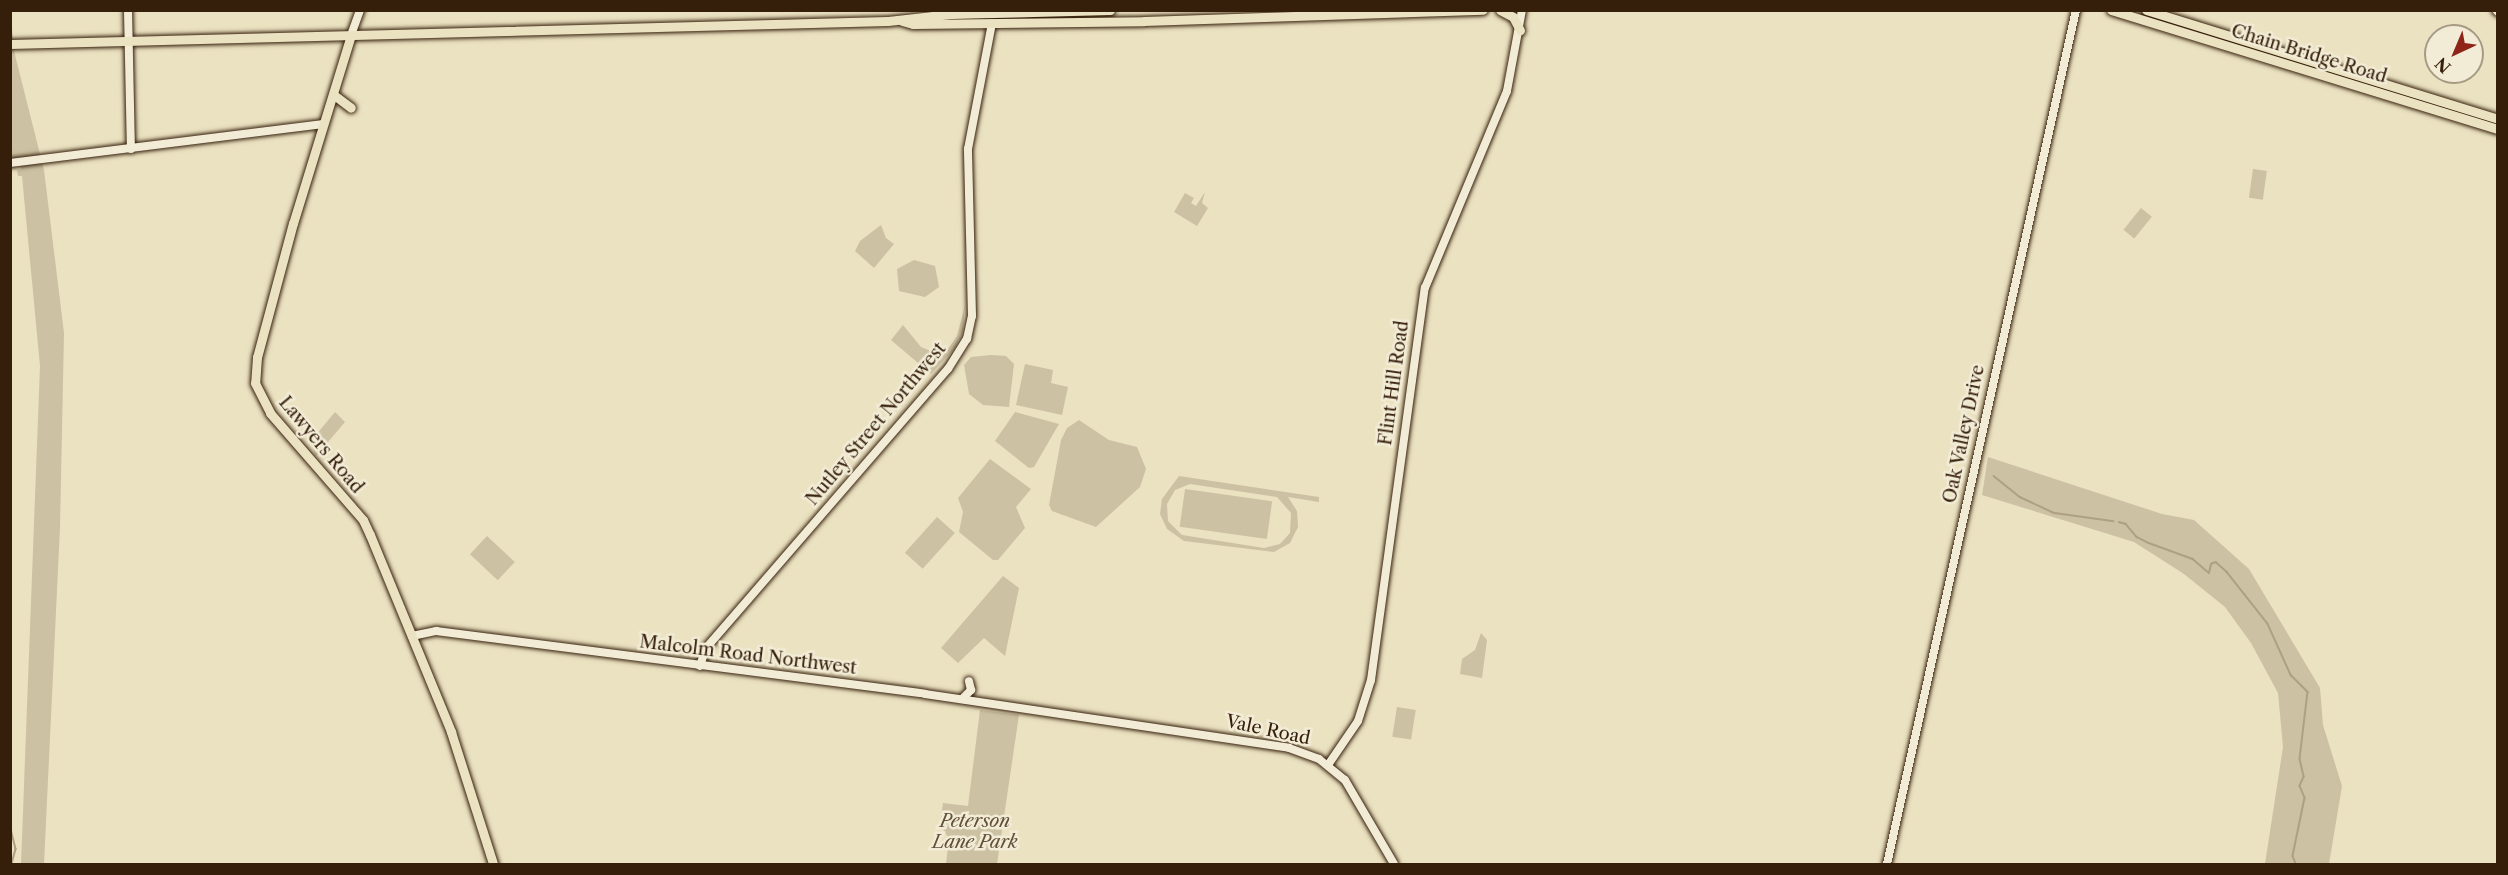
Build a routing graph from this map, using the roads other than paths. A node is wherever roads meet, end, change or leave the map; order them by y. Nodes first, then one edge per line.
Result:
1 (128, 10) edge
2 (360, 10) edge
3 (1110, 10) edge
4 (1482, 10) edge
5 (1500, 10) edge
6 (1522, 10) edge
7 (2076, 10) edge
8 (2111, 10) edge
9 (2145, 10) edge
10 (994, 14) edge
11 (1520, 30) junction
12 (351, 35) junction
13 (129, 41) junction
14 (10, 45) edge
15 (334, 95) junction
16 (351, 108) dead end
17 (2498, 119) edge
18 (324, 124) junction
19 (2498, 129) edge
20 (131, 148) junction
21 (10, 164) edge
22 (412, 636) junction
23 (700, 666) junction
24 (969, 681) dead end
25 (963, 699) junction
26 (1080, 716) joint
27 (1328, 765) junction
28 (493, 864) edge
29 (1395, 864) edge
30 (1887, 864) edge

1 - 13 street
2 - 12 street
3 - 10 main road
4 - 10 main road
5 - 11 main road
6 - 11 street, Flint Hill Road
7 - 30 street, Oak Valley Drive
8 - 19 main road, Chain Bridge Road
9 - 17 main road, Chain Bridge Road
10 - 12 main road
10 - 23 street, Nutley Street Northwest
11 - 27 street, Flint Hill Road
12 - 13 main road
12 - 15 main road, Lawyers Road
13 - 14 main road
13 - 20 street
15 - 16 main road
15 - 18 main road, Lawyers Road
18 - 20 street
18 - 22 main road, Lawyers Road
20 - 21 street
22 - 23 street, Malcolm Road Northwest
22 - 28 main road, Lawyers Road
23 - 25 street, Malcolm Road Northwest
24 - 25 street
25 - 26 street, Malcolm Road Northwest
26 - 27 street, Vale Road
27 - 29 street, Vale Road

